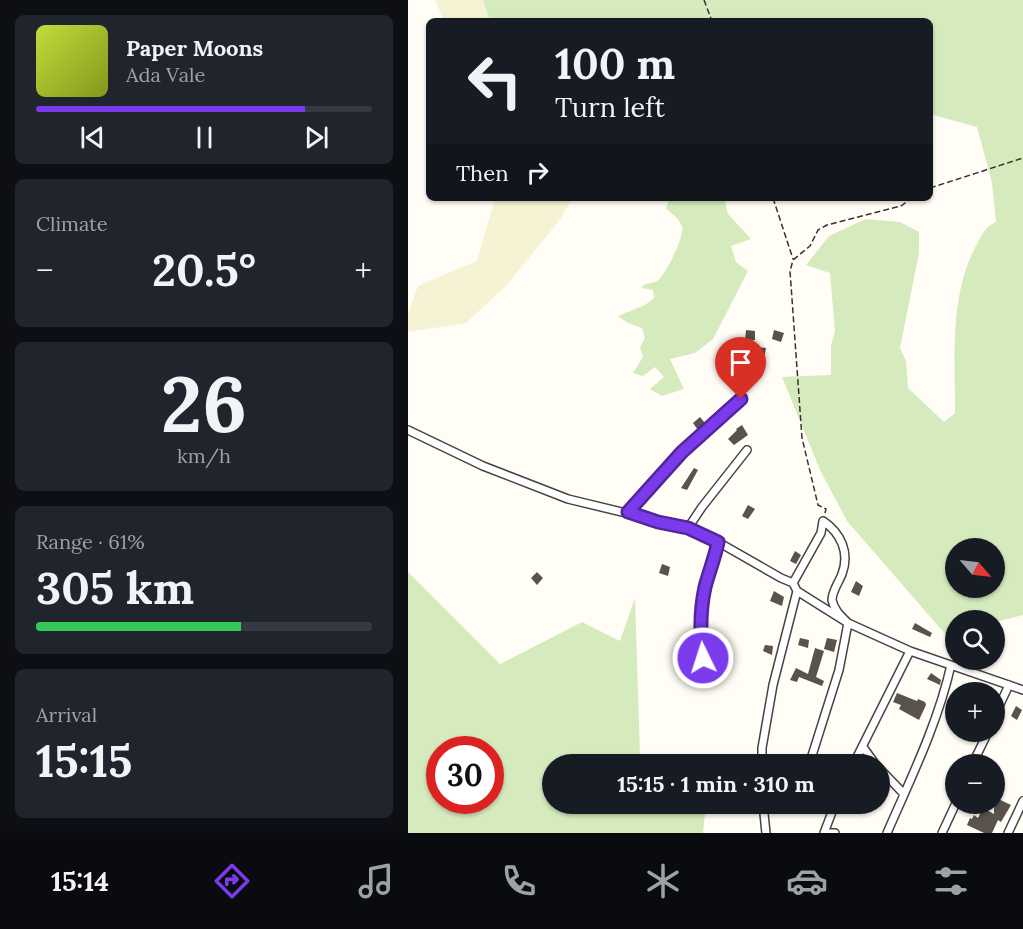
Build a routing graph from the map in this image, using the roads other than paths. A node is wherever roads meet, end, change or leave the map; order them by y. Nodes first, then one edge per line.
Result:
1 (741, 399) dead end
2 (408, 430) edge
3 (747, 450) dead end
4 (628, 512) junction
5 (688, 528) junction
6 (718, 542) junction
7 (793, 583) junction
8 (797, 591) junction
9 (848, 623) junction
10 (910, 651) junction
11 (703, 658) dead end
12 (945, 663) edge
13 (950, 670) edge
14 (966, 670) edge
15 (1009, 685) junction
16 (1023, 690) edge
17 (1005, 694) edge
18 (864, 747) junction
19 (762, 754) edge
20 (812, 754) edge
21 (860, 754) edge
22 (869, 754) edge
23 (890, 779) edge
24 (904, 794) junction
25 (1023, 801) edge
26 (763, 814) edge
27 (831, 814) edge
28 (951, 814) edge
29 (766, 833) edge
30 (824, 833) edge
31 (830, 833) edge
32 (835, 833) edge
33 (887, 833) edge
34 (942, 833) edge
35 (1008, 833) edge

1 - 4 street
2 - 4 street
3 - 5 street
4 - 5 street
5 - 6 street
6 - 7 street
6 - 11 street
7 - 8 street
7 - 9 street
8 - 9 street
8 - 19 street
9 - 10 street
9 - 20 street
10 - 12 street
10 - 18 street
13 - 24 street
14 - 15 street
15 - 16 street
15 - 17 street
18 - 21 street
18 - 22 street
23 - 24 street
24 - 33 street
25 - 35 street
26 - 29 street
27 - 30 street
28 - 34 street
31 - 32 street

